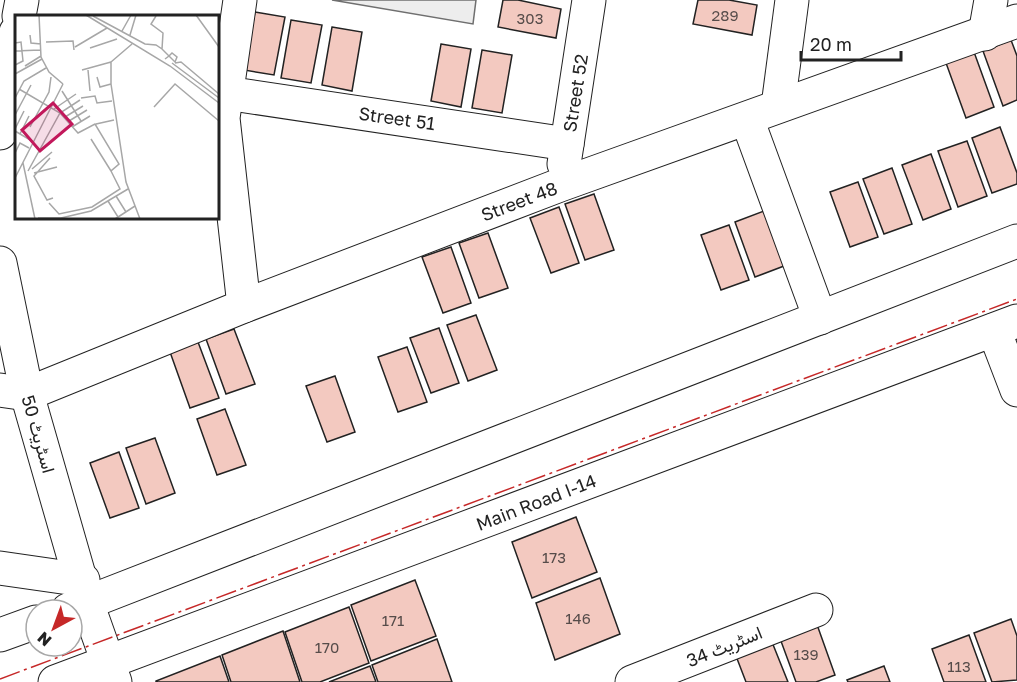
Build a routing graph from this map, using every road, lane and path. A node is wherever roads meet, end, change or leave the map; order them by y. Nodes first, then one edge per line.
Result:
1 (22, 0) edge
2 (240, 0) edge
3 (589, 0) edge
4 (792, 0) edge
5 (991, 0) edge
6 (19, 15) edge
7 (1017, 21) edge
8 (986, 34) junction
9 (15, 38) edge
10 (226, 93) junction
11 (778, 106) junction
12 (2, 115) edge
13 (747, 118) junction
14 (567, 144) junction
15 (560, 185) junction
16 (1017, 241) edge
17 (0, 263) edge
18 (243, 306) junction
19 (820, 318) junction
20 (1006, 326) edge
21 (1017, 390) edge
22 (14, 392) edge
23 (0, 568) edge
24 (79, 598) edge
25 (816, 609) dead end
26 (84, 610) edge
27 (24, 626) edge
28 (0, 635) edge
29 (111, 672) edge
30 (55, 682) edge
31 (633, 682) edge

1 - 6 street
2 - 10 street
3 - 14 street, Street 52
4 - 11 street
5 - 8 street
7 - 8 street, Street 48
8 - 11 street, Street 48
9 - 12 street
10 - 14 street, Street 51
10 - 18 street
11 - 13 street, Street 48
13 - 15 street, Street 48
13 - 19 street
14 - 15 street, Street 52
15 - 18 street, Street 48
16 - 19 street
17 - 22 street, اسٹریٹ 50
18 - 22 street, Street 48
19 - 24 street
20 - 21 street
20 - 29 street, Main Road I-14
22 - 24 street, اسٹریٹ 50
23 - 24 street
25 - 31 street, اسٹریٹ 34
26 - 29 street, اسٹریٹ 50
27 - 28 street
29 - 30 street, Main Road I-14

